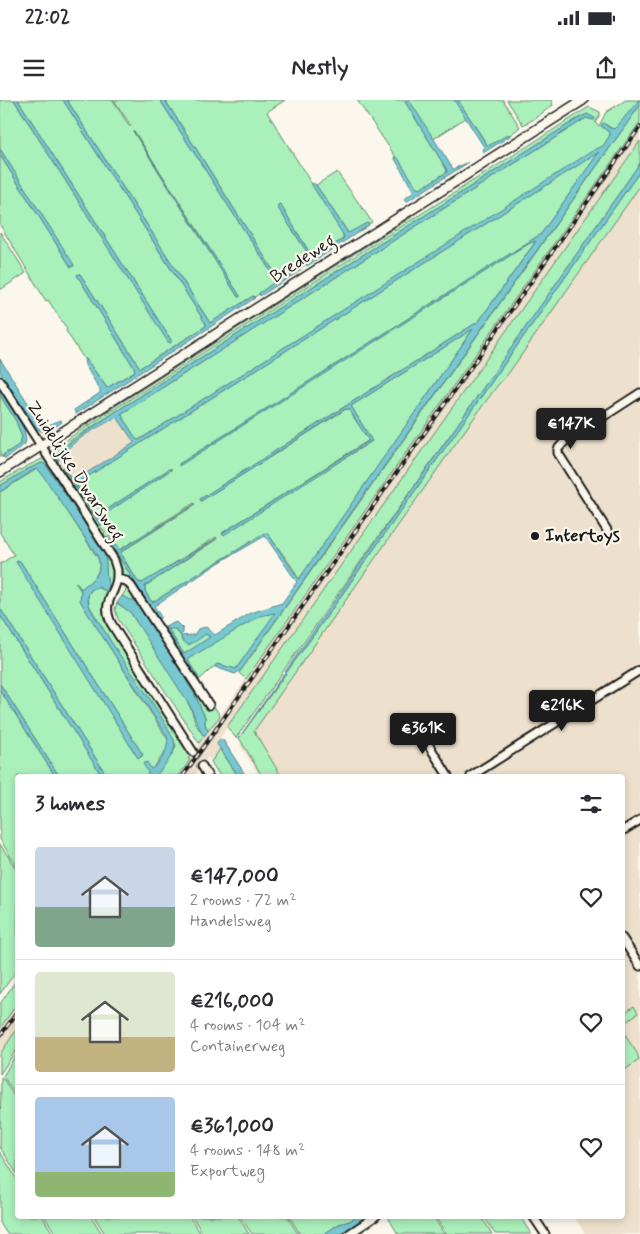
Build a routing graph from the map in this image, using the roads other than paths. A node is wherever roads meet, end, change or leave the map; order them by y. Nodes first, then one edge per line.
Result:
1 (583, 100) edge
2 (0, 381) edge
3 (640, 393) edge
4 (41, 446) junction
5 (0, 472) edge
6 (608, 530) dead end
7 (117, 579) junction
8 (640, 670) edge
9 (209, 705) dead end
10 (415, 723) dead end
11 (193, 752) tunnel mouth
12 (202, 766) tunnel mouth
13 (207, 774) edge
14 (447, 774) edge
15 (475, 774) edge
16 (640, 820) edge
17 (625, 829) edge
18 (625, 943) edge
19 (640, 966) edge
20 (371, 1219) edge
21 (535, 1219) edge
22 (348, 1234) edge
23 (545, 1234) edge

1 - 4 street, Bredeweg
2 - 4 street, Zuidelijke Dwarsweg
3 - 6 street
4 - 5 street, Bredeweg
4 - 7 street, Zuidelijke Dwarsweg
7 - 9 street
7 - 11 street, Zuidelijke Dwarsweg
8 - 15 street
10 - 14 street
12 - 13 street
16 - 17 street
18 - 19 street
20 - 22 street
21 - 23 street

